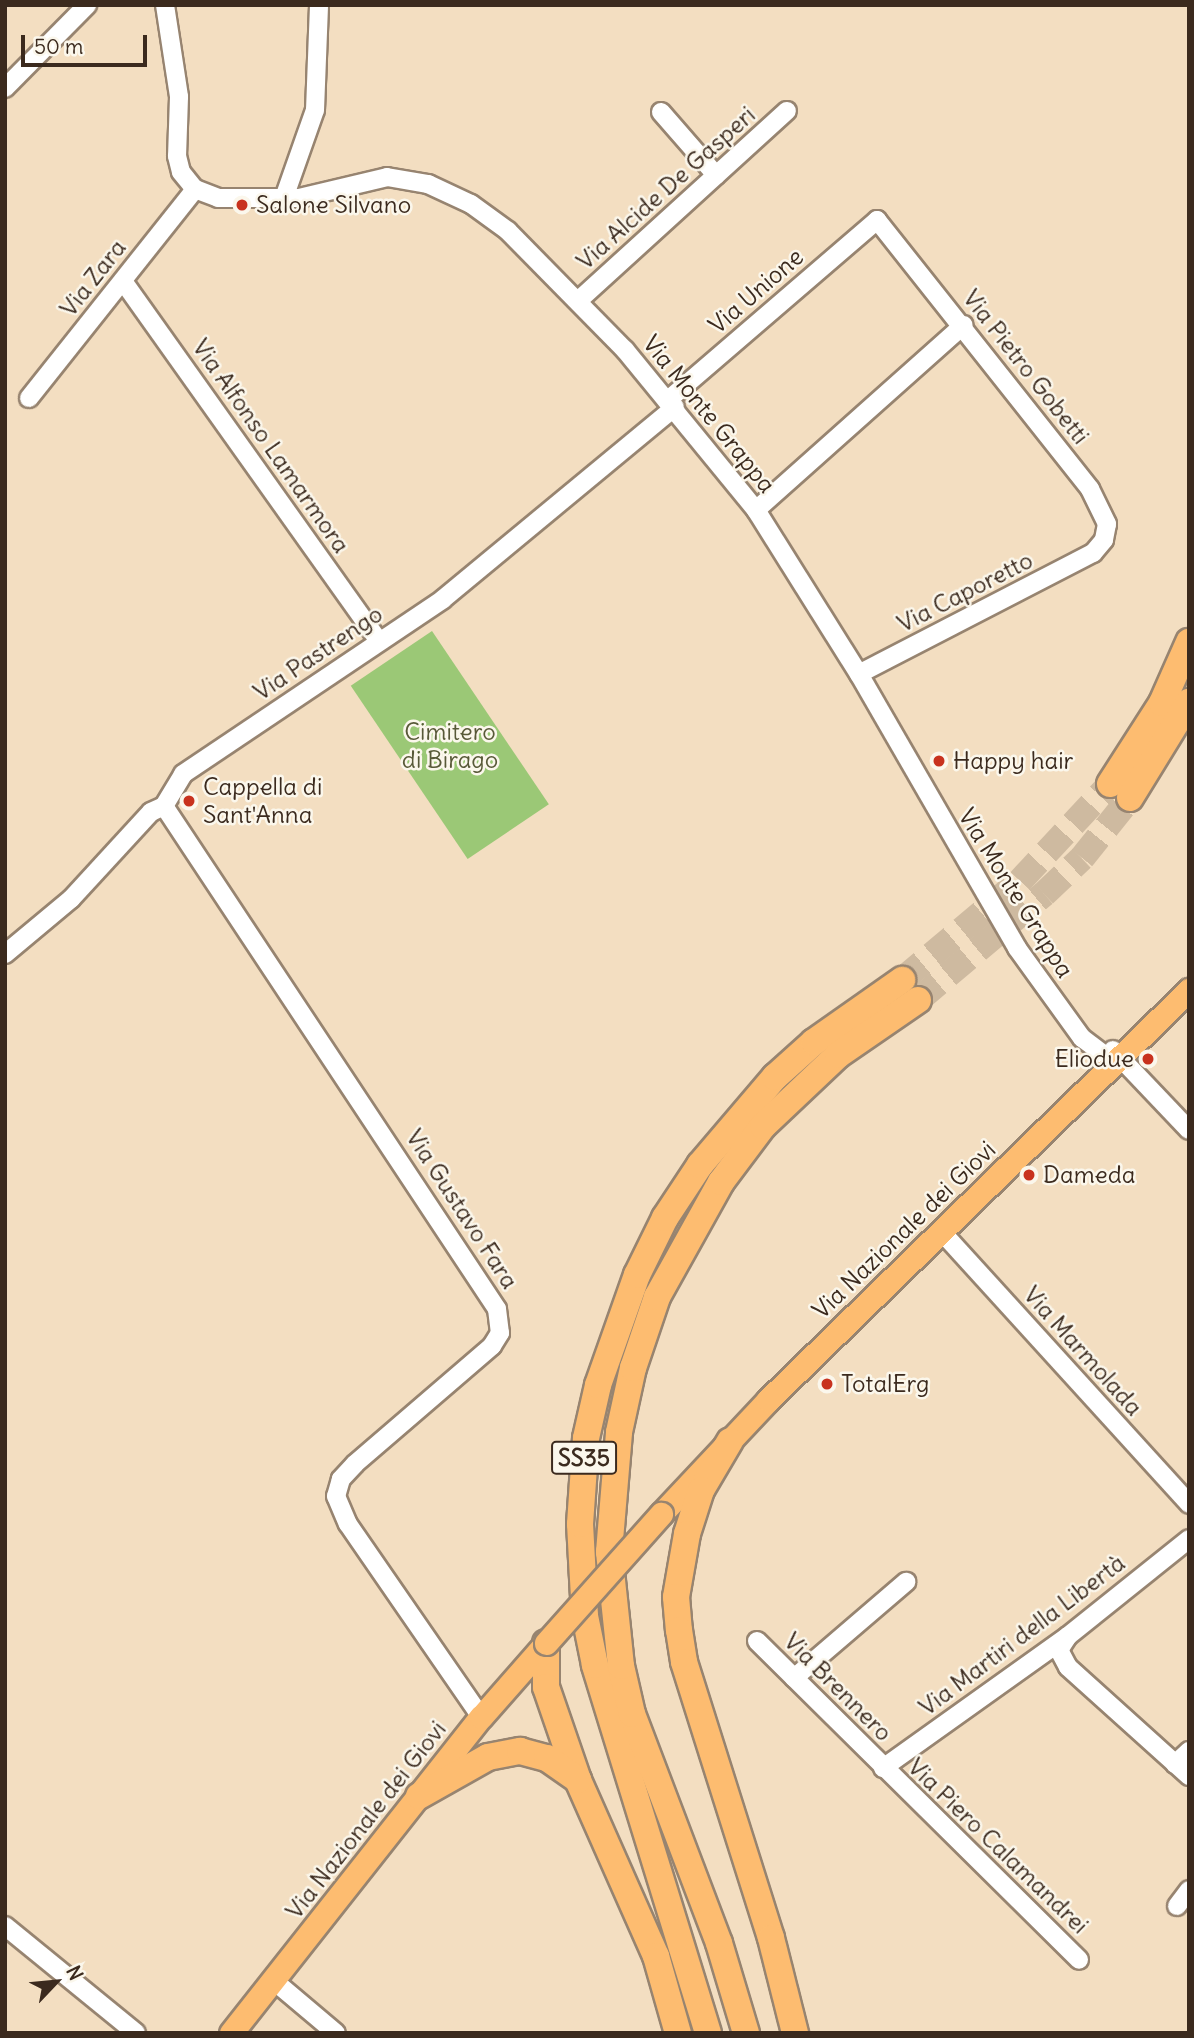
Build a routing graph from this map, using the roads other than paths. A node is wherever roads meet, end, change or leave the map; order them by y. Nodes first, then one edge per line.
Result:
1 (87, 5) edge
2 (164, 5) edge
3 (318, 5) edge
4 (5, 88) edge
5 (787, 111) dead end
6 (661, 112) dead end
7 (716, 176) junction
8 (195, 189) junction
9 (284, 198) junction
10 (877, 220) joint
11 (122, 281) junction
12 (579, 300) junction
13 (964, 326) junction
14 (29, 398) dead end
15 (671, 404) junction
16 (757, 510) junction
17 (1093, 553) joint
18 (379, 641) junction
19 (1189, 642) edge
20 (859, 674) junction
21 (1189, 702) edge
22 (164, 806) junction
23 (5, 954) edge
24 (901, 980) tunnel mouth
25 (1189, 990) edge
26 (918, 1000) tunnel mouth
27 (1120, 1057) junction
28 (1189, 1130) edge
29 (940, 1231) junction
30 (730, 1441) junction
31 (1189, 1504) edge
32 (1189, 1539) edge
33 (906, 1582) dead end
34 (1068, 1636) junction
35 (757, 1641) dead end
36 (546, 1643) junction
37 (794, 1678) junction
38 (481, 1717) junction
39 (1184, 1764) edge
40 (883, 1768) junction
41 (578, 1780) junction
42 (419, 1796) junction
43 (1189, 1890) edge
44 (1177, 1906) dead end
45 (5, 1926) edge
46 (1079, 1959) dead end
47 (273, 1980) junction
48 (136, 2033) edge
49 (231, 2033) edge
50 (336, 2033) edge
51 (678, 2033) edge
52 (708, 2033) edge
53 (746, 2033) edge
54 (795, 2033) edge

1 - 4 street
2 - 8 street
3 - 9 street
5 - 7 street, Via Alcide De Gasperi
6 - 7 street
7 - 12 street, Via Alcide De Gasperi
8 - 9 street, Via Monte Grappa
8 - 11 street, Via Zara
9 - 12 street, Via Monte Grappa
10 - 13 street, Via Pietro Gobetti
10 - 15 street, Via Unione
11 - 14 street, Via Zara
11 - 18 street, Via Alfonso Lamarmora
12 - 15 street, Via Monte Grappa
13 - 16 street
13 - 17 street, Via Pietro Gobetti
15 - 16 street, Via Monte Grappa
15 - 18 street, Via Pastrengo
16 - 20 street, Via Monte Grappa
17 - 20 street, Via Caporetto
18 - 22 street, Via Pastrengo
19 - 21 highway
20 - 27 street, Via Monte Grappa
22 - 23 street, Via Pastrengo
22 - 38 street, Via Gustavo Fara
24 - 52 highway, SS35
25 - 27 main road, Via Nazionale dei Giovi
26 - 53 highway, SS35
27 - 28 street, Via Monte Grappa
27 - 29 main road, Via Nazionale dei Giovi
29 - 30 main road, Via Nazionale dei Giovi
29 - 31 street, Via Marmolada
30 - 36 main road, Via Nazionale dei Giovi, bridge
30 - 54 highway
32 - 34 street, Via Martiri della Libertà
33 - 37 street
34 - 39 street
34 - 40 street, Via Martiri della Libertà
35 - 37 street, Via Brennero
36 - 38 main road, Via Nazionale dei Giovi
36 - 41 highway
37 - 40 street, Via Brennero
38 - 42 main road, Via Nazionale dei Giovi
40 - 46 street, Via Piero Calamandrei
41 - 42 highway
41 - 51 highway
42 - 47 main road, Via Nazionale dei Giovi
43 - 44 street
45 - 48 street
47 - 49 main road, Via Nazionale dei Giovi
47 - 50 street

